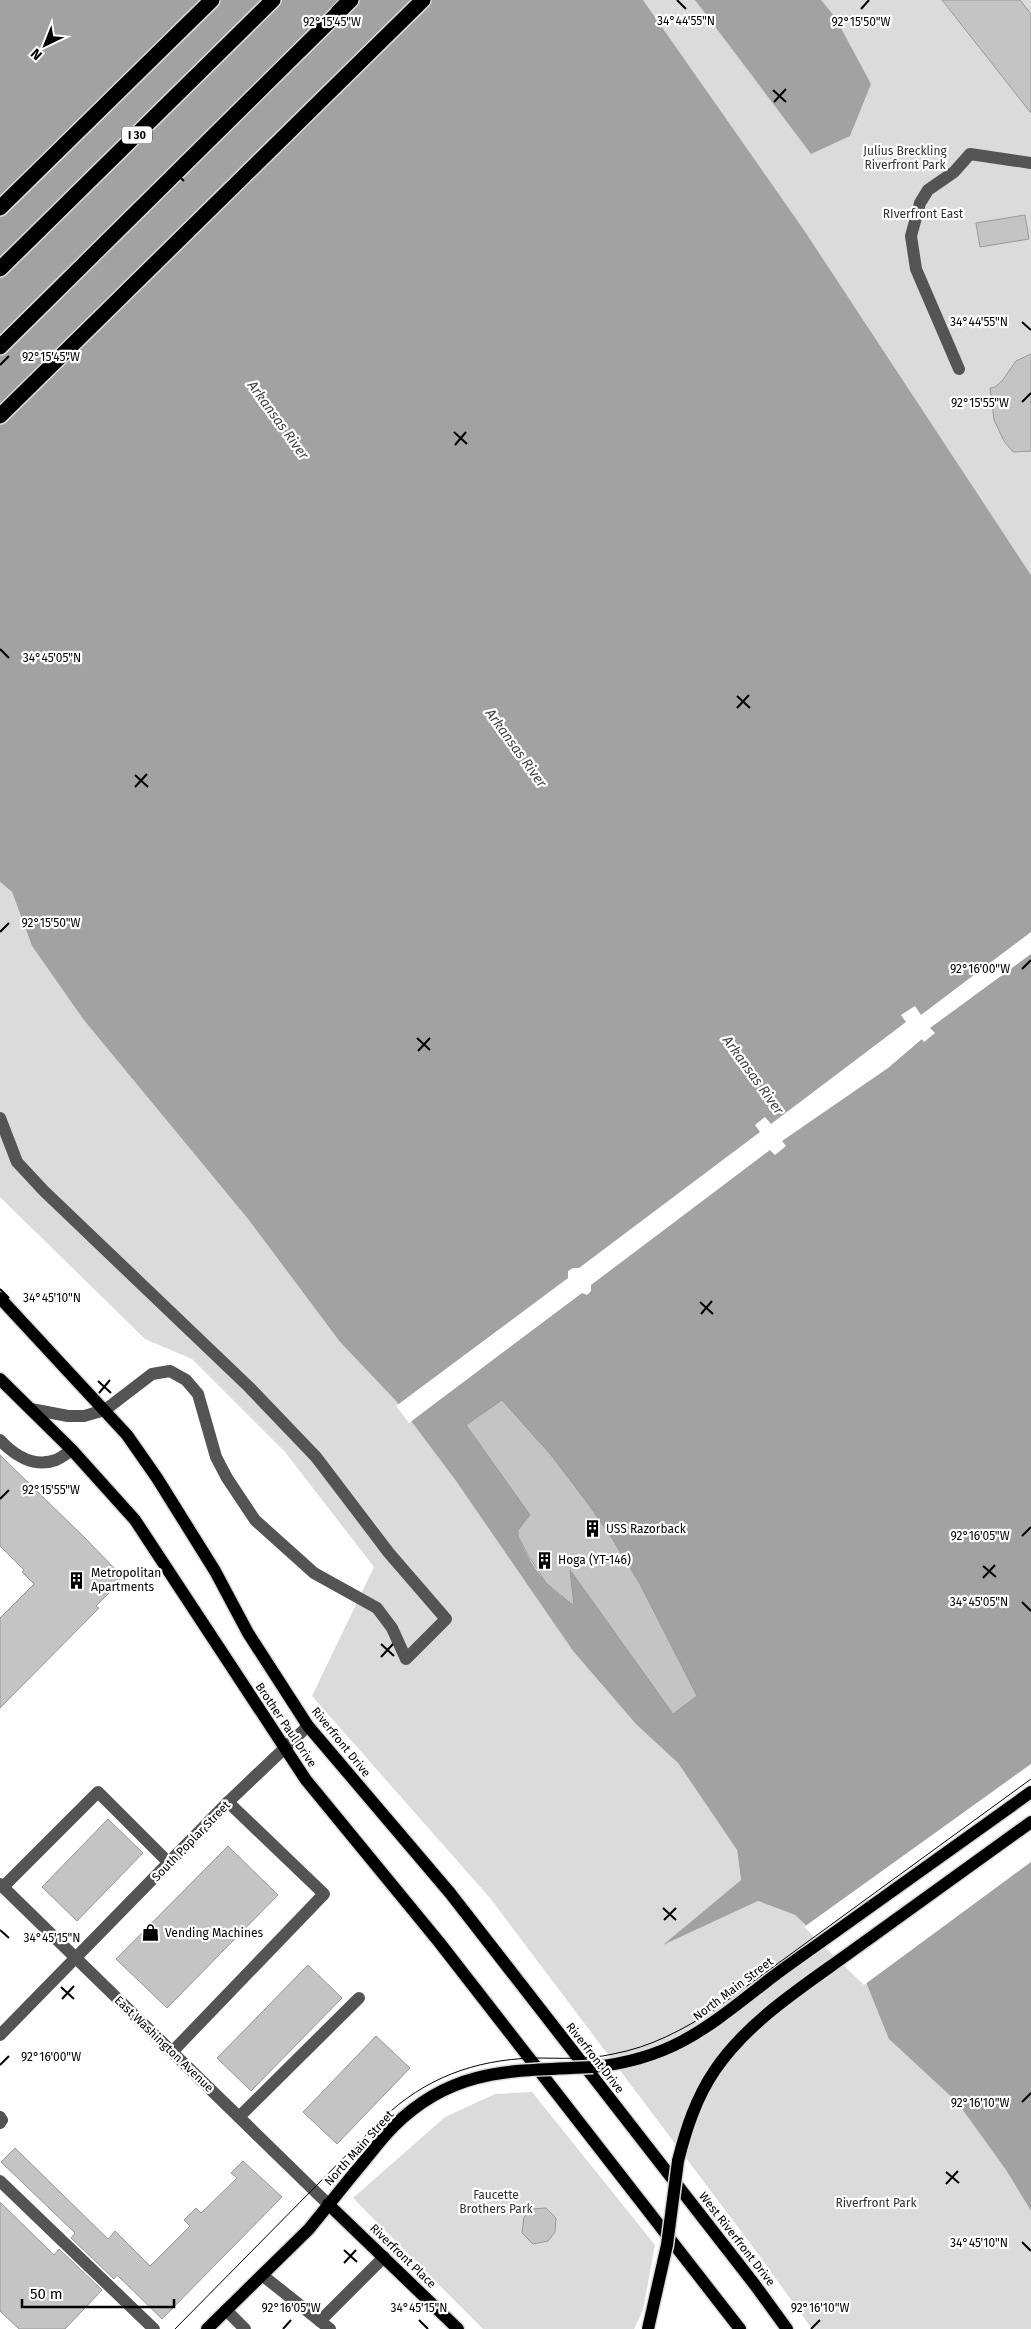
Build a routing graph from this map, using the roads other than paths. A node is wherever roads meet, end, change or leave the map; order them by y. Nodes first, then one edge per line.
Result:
1 (212, 0) edge
2 (273, 0) edge
3 (351, 0) edge
4 (423, 0) edge
5 (1031, 163) edge
6 (0, 208) edge
7 (0, 269) edge
8 (0, 347) edge
9 (959, 369) dead end
10 (0, 416) edge
11 (0, 1118) edge
12 (0, 1298) edge
13 (0, 1379) edge
14 (31, 1409) junction
15 (105, 1410) junction
16 (0, 1440) edge
17 (72, 1450) junction
18 (308, 1726) junction
19 (285, 1749) junction
20 (1031, 1792) edge
21 (228, 1802) junction
22 (1031, 1822) edge
23 (169, 1863) junction
24 (2, 1885) edge
25 (76, 1958) junction
26 (359, 1998) dead end
27 (0, 2035) edge
28 (172, 2052) junction
29 (0, 2117) edge
30 (239, 2117) junction
31 (0, 2122) edge
32 (663, 2167) joint
33 (0, 2181) edge
34 (328, 2204) junction
35 (384, 2257) junction
36 (262, 2275) junction
37 (226, 2310) junction
38 (320, 2321) junction
39 (154, 2329) edge
40 (207, 2329) edge
41 (245, 2329) edge
42 (330, 2329) edge
43 (458, 2329) edge
44 (648, 2329) edge
45 (740, 2329) edge
46 (787, 2329) edge

1 - 6 highway
2 - 7 highway, I 30
3 - 8 highway
4 - 10 highway
5 - 9 street
11 - 15 street
12 - 15 main road, Riverfront Drive
13 - 14 main road, Brother Paul Drive
14 - 15 street
14 - 17 main road, Brother Paul Drive
15 - 18 main road, Riverfront Drive
16 - 17 street
17 - 19 main road, Brother Paul Drive
18 - 19 street, South Poplar Street
18 - 32 main road, Riverfront Drive
19 - 21 street, South Poplar Street
19 - 45 main road, Brother Paul Drive
20 - 34 main road, North Main Street, bridge
21 - 23 street, South Poplar Street
21 - 28 street
22 - 44 main road, bridge
23 - 24 street
23 - 25 street, South Poplar Street
24 - 25 street, East Washington Avenue
25 - 27 street, South Poplar Street
25 - 28 street, East Washington Avenue
26 - 30 street
28 - 30 street, East Washington Avenue
29 - 31 street
30 - 34 street, East Washington Avenue
32 - 46 main road, West Riverfront Drive
33 - 39 street
34 - 35 main road, Riverfront Place
34 - 36 main road, North Main Street
35 - 38 street
35 - 43 main road, Riverfront Place
36 - 37 main road, North Main Street
36 - 38 street
37 - 40 main road, North Main Street
37 - 41 street
38 - 42 street

